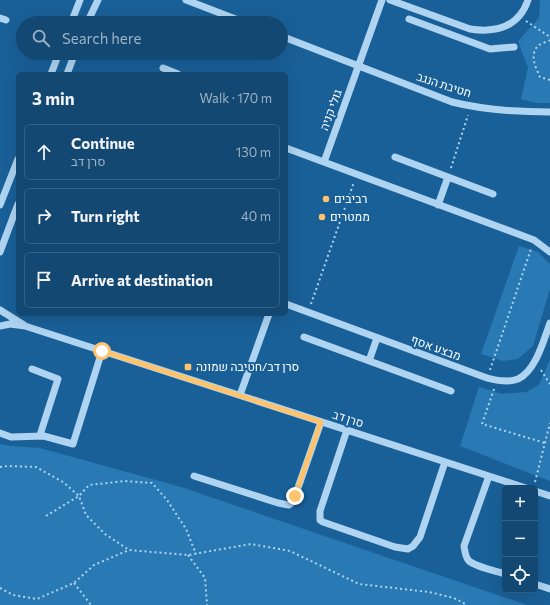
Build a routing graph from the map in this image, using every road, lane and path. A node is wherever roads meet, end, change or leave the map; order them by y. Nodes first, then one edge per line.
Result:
1 (80, 0) edge
2 (98, 0) edge
3 (186, 0) edge
4 (382, 0) edge
5 (390, 0) edge
6 (528, 0) edge
7 (430, 14) junction
8 (74, 16) edge
9 (90, 16) edge
10 (228, 16) edge
11 (519, 17) junction
12 (409, 20) dead end
13 (424, 25) junction
14 (550, 38) edge
15 (288, 39) edge
16 (514, 47) dead end
17 (56, 60) edge
18 (72, 60) edge
19 (358, 66) junction
20 (163, 68) dead end
21 (52, 72) edge
22 (68, 72) edge
23 (173, 72) edge
24 (550, 80) edge
25 (470, 106) junction
26 (550, 112) edge
27 (288, 149) edge
28 (395, 157) dead end
29 (324, 162) junction
30 (16, 164) edge
31 (356, 174) junction
32 (448, 177) junction
33 (493, 194) dead end
34 (0, 205) edge
35 (438, 205) junction
36 (16, 209) edge
37 (534, 240) junction
38 (0, 252) edge
39 (550, 252) edge
40 (288, 305) edge
41 (0, 310) edge
42 (308, 312) junction
43 (268, 316) edge
44 (550, 322) edge
45 (0, 326) edge
46 (26, 326) junction
47 (304, 337) dead end
48 (377, 338) junction
49 (102, 351) junction
50 (369, 361) junction
51 (535, 362) junction
52 (32, 369) dead end
53 (487, 378) junction
54 (497, 380) junction
55 (550, 384) edge
56 (451, 390) dead end
57 (240, 395) junction
58 (321, 422) junction
59 (550, 423) edge
60 (347, 430) junction
61 (0, 433) edge
62 (44, 436) junction
63 (545, 443) junction
64 (445, 462) junction
65 (0, 467) edge
66 (194, 476) dead end
67 (489, 476) junction
68 (517, 485) edge
69 (535, 485) edge
70 (538, 492) edge
71 (79, 496) junction
72 (550, 496) edge
73 (46, 516) dead end
74 (129, 550) junction
75 (196, 554) junction
76 (188, 555) junction
77 (502, 573) edge
78 (74, 583) junction
79 (538, 585) edge
80 (0, 588) edge
81 (550, 589) edge
82 (91, 605) edge
83 (207, 605) edge
84 (467, 605) edge

1 - 8 street
2 - 9 street
3 - 10 street
4 - 19 street, גולי קניה
5 - 7 street
6 - 11 street
7 - 11 street
7 - 13 street
11 - 14 path
12 - 13 street
13 - 16 street
14 - 24 path
15 - 19 street
17 - 21 street
18 - 22 street
19 - 25 street, חטיבת הנגב
19 - 29 street, גולי קניה
20 - 23 street
25 - 26 street, חטיבת הנגב
25 - 32 path
27 - 29 street
28 - 32 street
29 - 31 street
30 - 34 street
31 - 35 street
31 - 42 path
32 - 33 street
32 - 35 street
35 - 37 street
36 - 38 street
37 - 39 street
37 - 53 path
40 - 42 street, מבצע אסף
41 - 46 street, סרן דב
42 - 48 street, מבצע אסף
43 - 57 street
44 - 51 street, מבצע אסף
45 - 46 street, סרן דב
46 - 49 street, סרן דב
47 - 50 street
48 - 50 street
48 - 53 street, מבצע אסף
49 - 57 street, סרן דב
49 - 62 street
50 - 56 street
51 - 54 street, מבצע אסף
51 - 55 path
52 - 62 street
53 - 54 street, מבצע אסף
54 - 63 path
57 - 58 street, סרן דב
58 - 60 street, סרן דב
58 - 66 street
59 - 63 path
60 - 64 street, סרן דב
60 - 64 street
61 - 62 street
63 - 69 path
64 - 67 street, סרן דב
65 - 71 path
67 - 68 street, סרן דב
67 - 77 street
70 - 72 street
71 - 73 path
71 - 74 path
71 - 75 path
74 - 76 path
74 - 78 path
75 - 76 path
75 - 84 path
76 - 83 path
78 - 80 path
78 - 82 path
79 - 81 street

